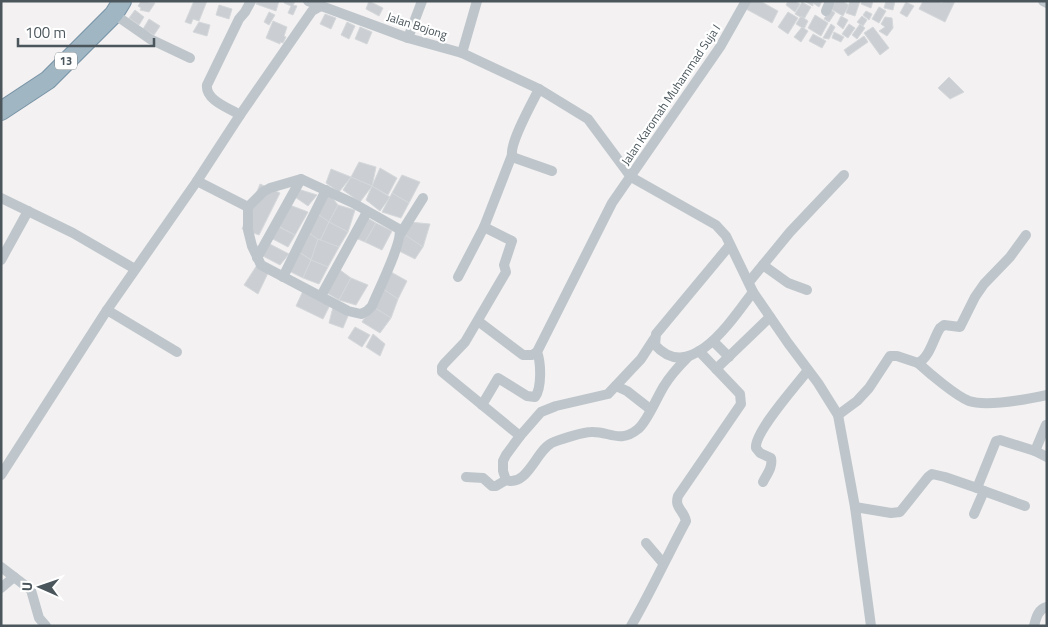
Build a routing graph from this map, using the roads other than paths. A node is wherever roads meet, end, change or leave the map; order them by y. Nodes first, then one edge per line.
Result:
1 (251, 1) edge
2 (308, 1) edge
3 (422, 1) edge
4 (477, 1) edge
5 (746, 1) edge
6 (1043, 1) edge
7 (1047, 3) edge
8 (321, 6) junction
9 (118, 8) edge
10 (408, 38) junction
11 (462, 53) junction
12 (190, 58) dead end
13 (539, 89) junction
14 (1, 110) edge
15 (240, 115) junction
16 (512, 155) junction
17 (552, 171) dead end
18 (844, 175) dead end
19 (631, 177) junction
20 (301, 179) junction
21 (197, 181) junction
22 (326, 190) junction
23 (1, 198) edge
24 (423, 198) dead end
25 (248, 207) junction
26 (28, 211) junction
27 (367, 212) junction
28 (484, 227) junction
29 (401, 233) junction
30 (1026, 235) dead end
31 (730, 245) junction
32 (257, 258) junction
33 (1, 260) edge
34 (763, 265) junction
35 (135, 269) junction
36 (283, 277) junction
37 (458, 277) dead end
38 (751, 287) junction
39 (807, 290) dead end
40 (321, 296) junction
41 (107, 310) junction
42 (770, 317) junction
43 (478, 321) junction
44 (654, 339) junction
45 (713, 341) junction
46 (699, 351) junction
47 (177, 352) dead end
48 (537, 352) junction
49 (688, 357) junction
50 (729, 357) junction
51 (918, 364) junction
52 (716, 369) junction
53 (808, 370) junction
54 (616, 386) junction
55 (1047, 395) edge
56 (482, 405) junction
57 (650, 409) junction
58 (838, 415) junction
59 (1046, 425) edge
60 (520, 436) junction
61 (1035, 451) junction
62 (1047, 457) edge
63 (1, 475) edge
64 (466, 477) dead end
65 (506, 480) junction
66 (762, 482) dead end
67 (980, 489) junction
68 (1025, 506) dead end
69 (855, 508) junction
70 (974, 514) dead end
71 (646, 543) dead end
72 (663, 563) junction
73 (1, 567) edge
74 (14, 578) junction
75 (1, 588) edge
76 (1044, 608) edge
77 (46, 626) edge
78 (631, 626) edge
79 (872, 626) edge
80 (1034, 626) edge

1 - 15 street
2 - 8 street, Jalan Bojong
3 - 10 street
4 - 11 street
5 - 19 street, Jalan Karomah Muhammad Suja I
6 - 7 street
8 - 10 street, Jalan Bojong
8 - 15 street
9 - 12 street
9 - 14 highway, 13
10 - 11 street, Jalan Bojong
11 - 13 street, Jalan Bojong
13 - 16 street
13 - 19 street, Jalan Bojong
15 - 21 street
16 - 17 street
16 - 28 street
18 - 34 street
19 - 31 street
19 - 48 street, Jalan Karomah Muhammad Suja I
20 - 22 street
20 - 25 street
20 - 32 street
21 - 25 street
21 - 35 street
22 - 27 street
22 - 36 street
23 - 26 street
24 - 29 street
25 - 32 street
26 - 33 street
26 - 35 street
27 - 29 street
27 - 40 street
28 - 37 street
28 - 43 street
29 - 40 street
30 - 51 street
31 - 38 street
31 - 44 street
32 - 36 street
34 - 38 street
34 - 39 street
35 - 41 street
36 - 40 street
38 - 42 street
38 - 45 street
41 - 47 street
41 - 63 street
42 - 50 street
42 - 53 street
43 - 48 street
43 - 56 street
44 - 49 street
44 - 54 street
45 - 46 street
45 - 50 street
46 - 49 street
46 - 52 street
48 - 56 street
49 - 57 street
50 - 52 street
51 - 55 street
51 - 58 street
52 - 72 street
53 - 58 street
53 - 66 street
54 - 57 street
54 - 60 street
56 - 60 street
57 - 65 street
58 - 69 street
59 - 61 street
60 - 65 street
61 - 62 street
61 - 67 street
64 - 65 street
67 - 68 street
67 - 69 street
67 - 70 street
69 - 79 street
71 - 72 street
72 - 78 street
73 - 74 street
74 - 75 street
74 - 77 street
76 - 80 street

